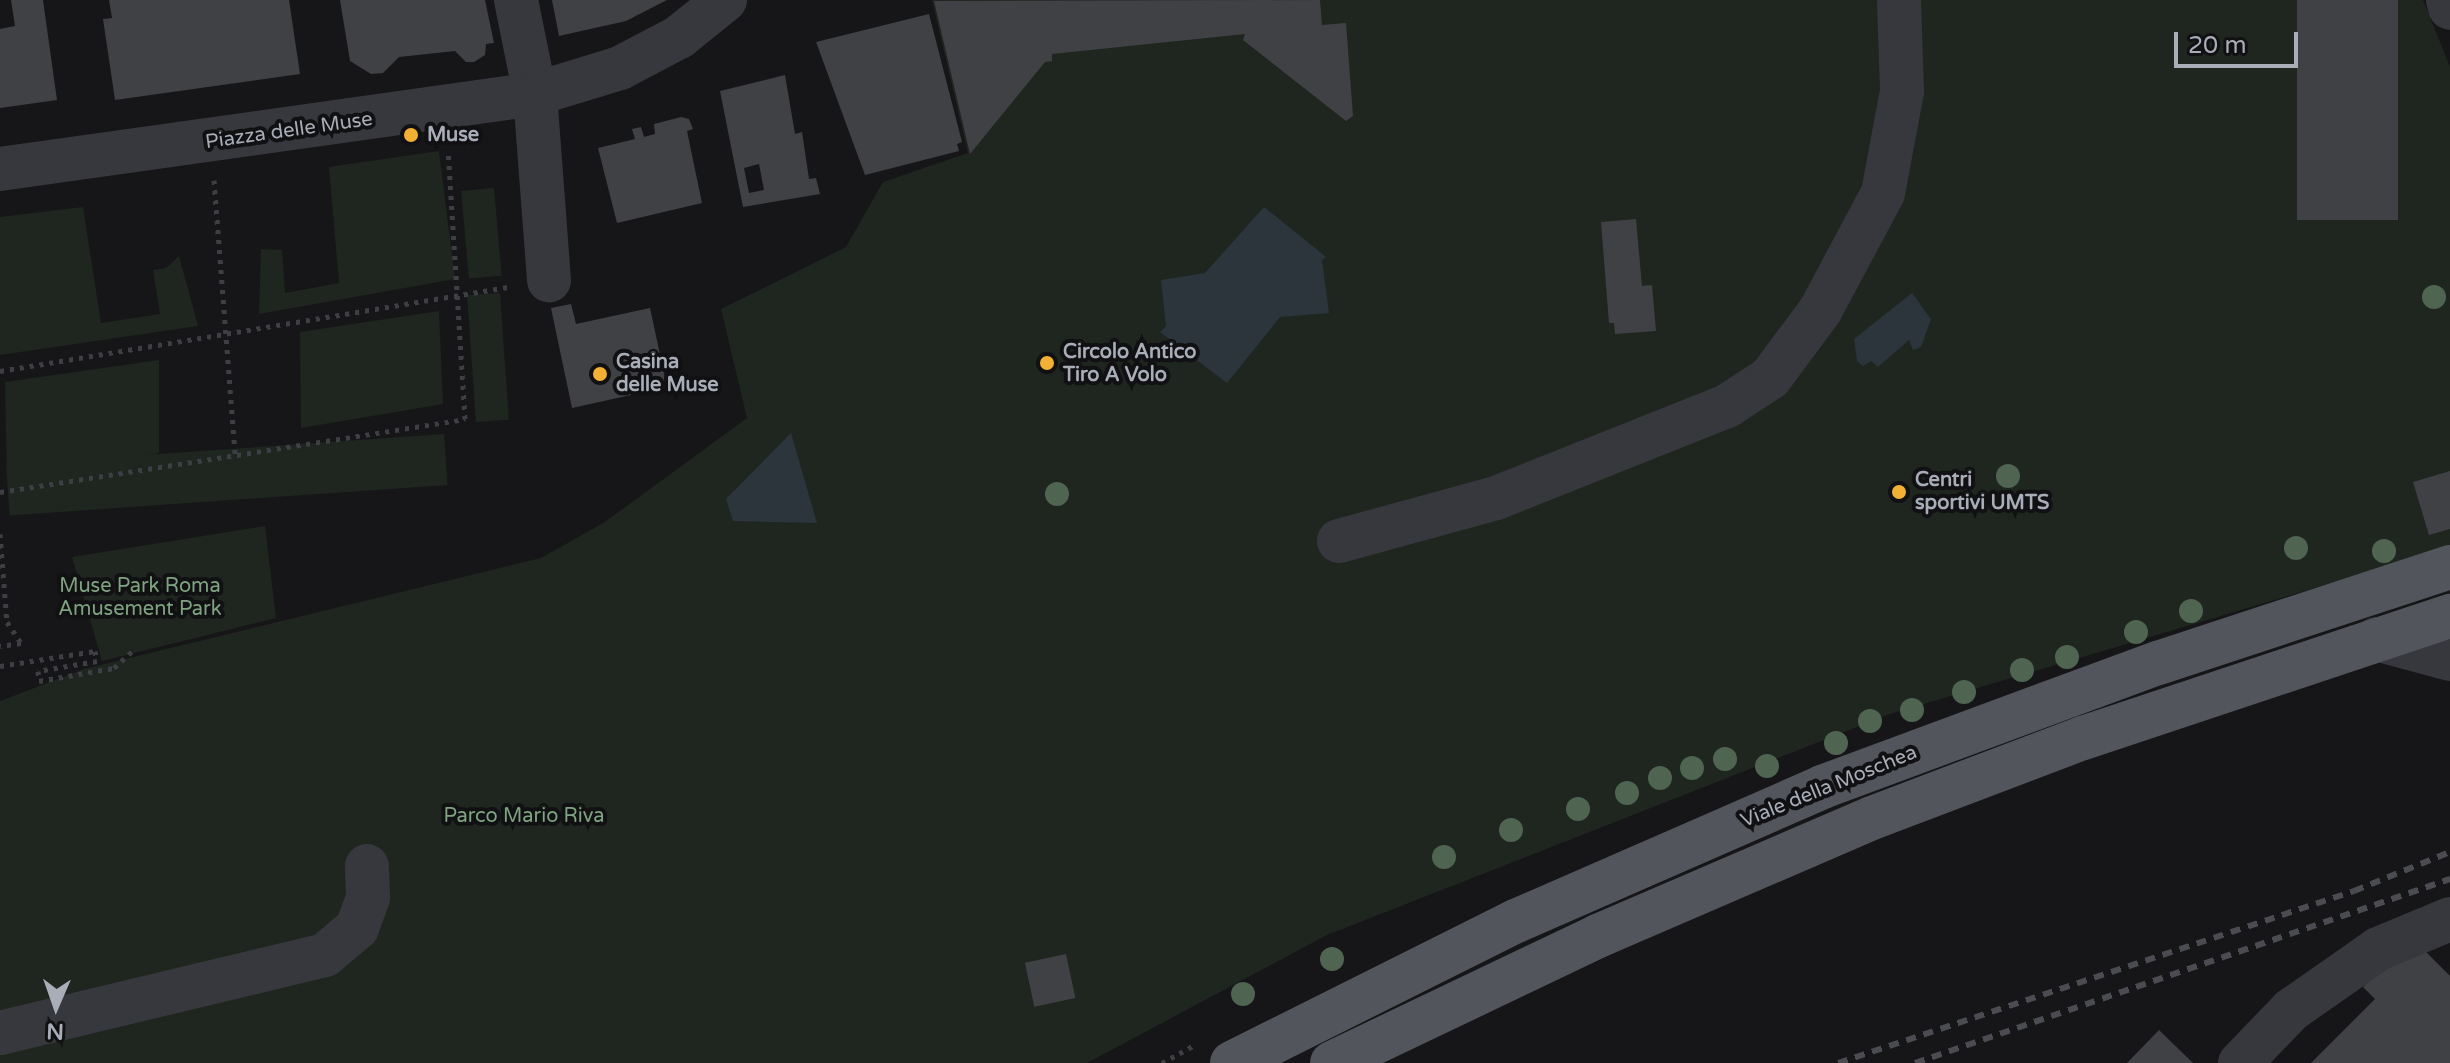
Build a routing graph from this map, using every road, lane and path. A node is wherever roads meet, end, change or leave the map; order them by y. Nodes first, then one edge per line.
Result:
1 (516, 0) edge
2 (725, 0) edge
3 (1899, 0) edge
4 (2448, 0) edge
5 (2450, 8) edge
6 (535, 94) junction
7 (448, 141) dead end
8 (0, 169) edge
9 (214, 175) dead end
10 (549, 280) joint
11 (459, 295) junction
12 (228, 333) junction
13 (0, 371) edge
14 (235, 456) junction
15 (0, 492) edge
16 (0, 534) edge
17 (1339, 541) dead end
18 (2450, 567) edge
19 (2450, 616) edge
20 (2376, 639) junction
21 (0, 646) edge
22 (133, 650) dead end
23 (2450, 659) edge
24 (0, 666) edge
25 (367, 866) dead end
26 (2450, 919) edge
27 (0, 1033) edge
28 (1232, 1063) edge
29 (1332, 1063) edge
30 (2240, 1063) edge

1 - 6 street
2 - 6 street, Piazza delle Muse
3 - 17 street
4 - 5 street
6 - 8 street, Piazza delle Muse
6 - 10 street
7 - 11 path
9 - 12 path
10 - 11 path
11 - 12 path
11 - 14 path
12 - 13 path
12 - 14 path
14 - 15 path
16 - 21 path
18 - 28 main road, Viale della Moschea
19 - 20 main road
20 - 23 street
20 - 29 main road
22 - 24 path
25 - 27 street
26 - 30 street

